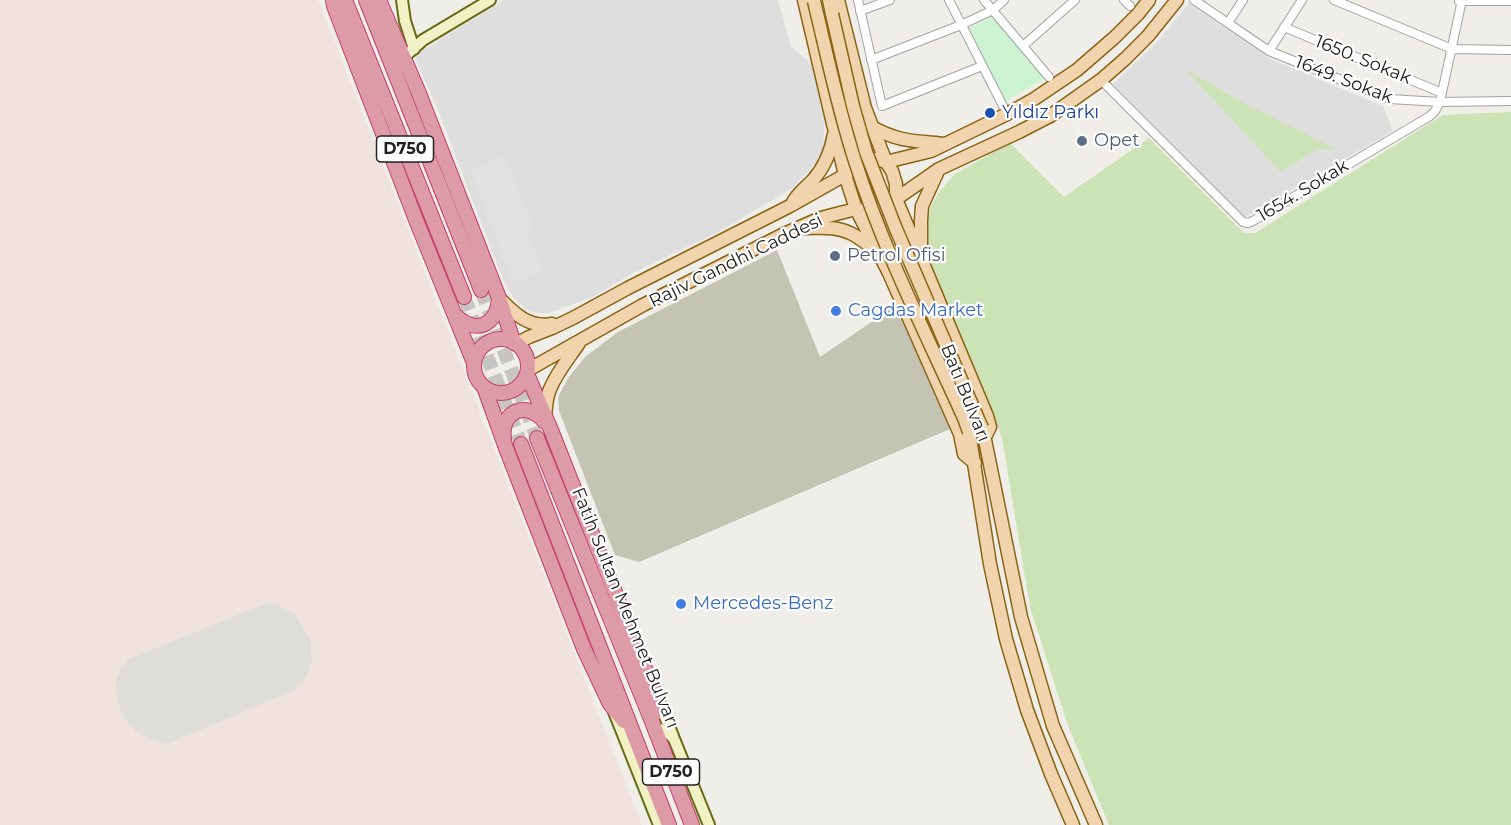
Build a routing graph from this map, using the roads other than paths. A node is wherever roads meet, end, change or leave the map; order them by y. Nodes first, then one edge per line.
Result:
1 (333, 0) edge
2 (345, 0) edge
3 (366, 0) edge
4 (379, 0) edge
5 (402, 0) edge
6 (490, 0) edge
7 (811, 0) edge
8 (829, 0) edge
9 (838, 0) edge
10 (858, 0) edge
11 (890, 0) edge
12 (949, 0) edge
13 (984, 0) edge
14 (1004, 0) edge
15 (1075, 0) edge
16 (1149, 0) edge
17 (1177, 0) edge
18 (1194, 0) edge
19 (1243, 0) edge
20 (1302, 0) edge
21 (1334, 0) edge
22 (1460, 1) edge
23 (1511, 1) edge
24 (993, 10) junction
25 (860, 12) junction
26 (1228, 23) junction
27 (962, 25) junction
28 (1284, 27) junction
29 (1023, 46) junction
30 (1452, 49) junction
31 (1511, 50) edge
32 (1269, 51) junction
33 (409, 53) junction
34 (871, 60) junction
35 (982, 66) junction
36 (1049, 77) dead end
37 (1101, 80) junction
38 (1442, 93) junction
39 (1511, 101) edge
40 (1440, 102) junction
41 (1003, 106) dead end
42 (872, 127) junction
43 (834, 130) junction
44 (946, 144) junction
45 (886, 162) junction
46 (939, 169) junction
47 (845, 175) junction
48 (896, 199) junction
49 (790, 206) junction
50 (856, 209) junction
51 (798, 228) junction
52 (876, 250) junction
53 (921, 259) junction
54 (481, 290) tunnel mouth
55 (464, 297) tunnel mouth
56 (499, 298) junction
57 (454, 313) junction
58 (573, 318) junction
59 (582, 340) junction
60 (515, 343) junction
61 (474, 363) junction
62 (527, 372) junction
63 (484, 387) junction
64 (548, 424) junction
65 (984, 432) junction
66 (537, 438) tunnel mouth
67 (521, 444) tunnel mouth
68 (506, 448) junction
69 (975, 463) junction
70 (651, 685) junction
71 (610, 704) junction
72 (653, 724) junction
73 (632, 732) junction
74 (674, 739) junction
75 (658, 825) edge
76 (669, 825) edge
77 (692, 825) edge
78 (710, 825) edge
79 (1073, 825) edge
80 (1096, 825) edge

1 - 57 highway
2 - 55 highway, D750
3 - 54 highway, D750
4 - 33 highway
5 - 33 street
6 - 33 street
7 - 43 main road
7 - 69 main road, Batı Bulvarı, bridge
8 - 65 main road, Batı Bulvarı, bridge
9 - 42 main road
10 - 25 street
11 - 25 street
12 - 27 street
13 - 24 street
14 - 24 street
15 - 29 street
16 - 44 main road, Rajiv Gandhi Caddesi
17 - 37 main road, Rajiv Gandhi Caddesi
18 - 26 street, 1649. Sokak
19 - 26 street
20 - 28 street
21 - 30 street
22 - 23 street
22 - 30 street
24 - 27 street
24 - 29 street
25 - 34 street
26 - 32 street, 1649. Sokak
27 - 34 street
27 - 35 street
28 - 32 street
28 - 38 street, 1650. Sokak
29 - 36 street
30 - 31 street
30 - 38 street
32 - 40 street, 1649. Sokak
33 - 56 highway
34 - 35 street
35 - 41 street
37 - 40 street, 1654. Sokak
37 - 46 main road, Rajiv Gandhi Caddesi
38 - 40 street
39 - 40 street, 1649. Sokak
42 - 44 main road
42 - 45 main road
43 - 47 main road
43 - 49 main road
44 - 45 main road, Rajiv Gandhi Caddesi
45 - 47 main road, Rajiv Gandhi Caddesi
45 - 48 main road
46 - 48 main road, Rajiv Gandhi Caddesi
46 - 53 main road
47 - 49 main road, Rajiv Gandhi Caddesi
47 - 50 main road
48 - 50 main road, Rajiv Gandhi Caddesi
48 - 53 main road
49 - 58 main road, Rajiv Gandhi Caddesi
50 - 51 main road, Rajiv Gandhi Caddesi
50 - 52 main road
51 - 52 main road
51 - 59 main road, Rajiv Gandhi Caddesi
52 - 69 main road
53 - 65 main road
56 - 57 highway
56 - 58 main road
56 - 60 highway
57 - 61 highway
58 - 60 main road, Rajiv Gandhi Caddesi
59 - 62 main road, Rajiv Gandhi Caddesi
59 - 64 main road
60 - 61 highway
60 - 62 highway
61 - 63 highway
62 - 63 highway
62 - 64 highway
63 - 68 highway
64 - 68 highway
64 - 70 highway
65 - 80 main road, Batı Bulvarı
66 - 72 highway, Fatih Sultan Mehmet Bulvarı / D750
67 - 73 highway, Fatih Sultan Mehmet Bulvarı / D750
68 - 71 highway
69 - 79 main road, Batı Bulvarı
70 - 72 highway
70 - 74 street
71 - 73 highway
71 - 75 street
72 - 74 street
72 - 77 highway, Fatih Sultan Mehmet Bulvarı / D750
73 - 76 highway, Fatih Sultan Mehmet Bulvarı / D750
74 - 78 street

